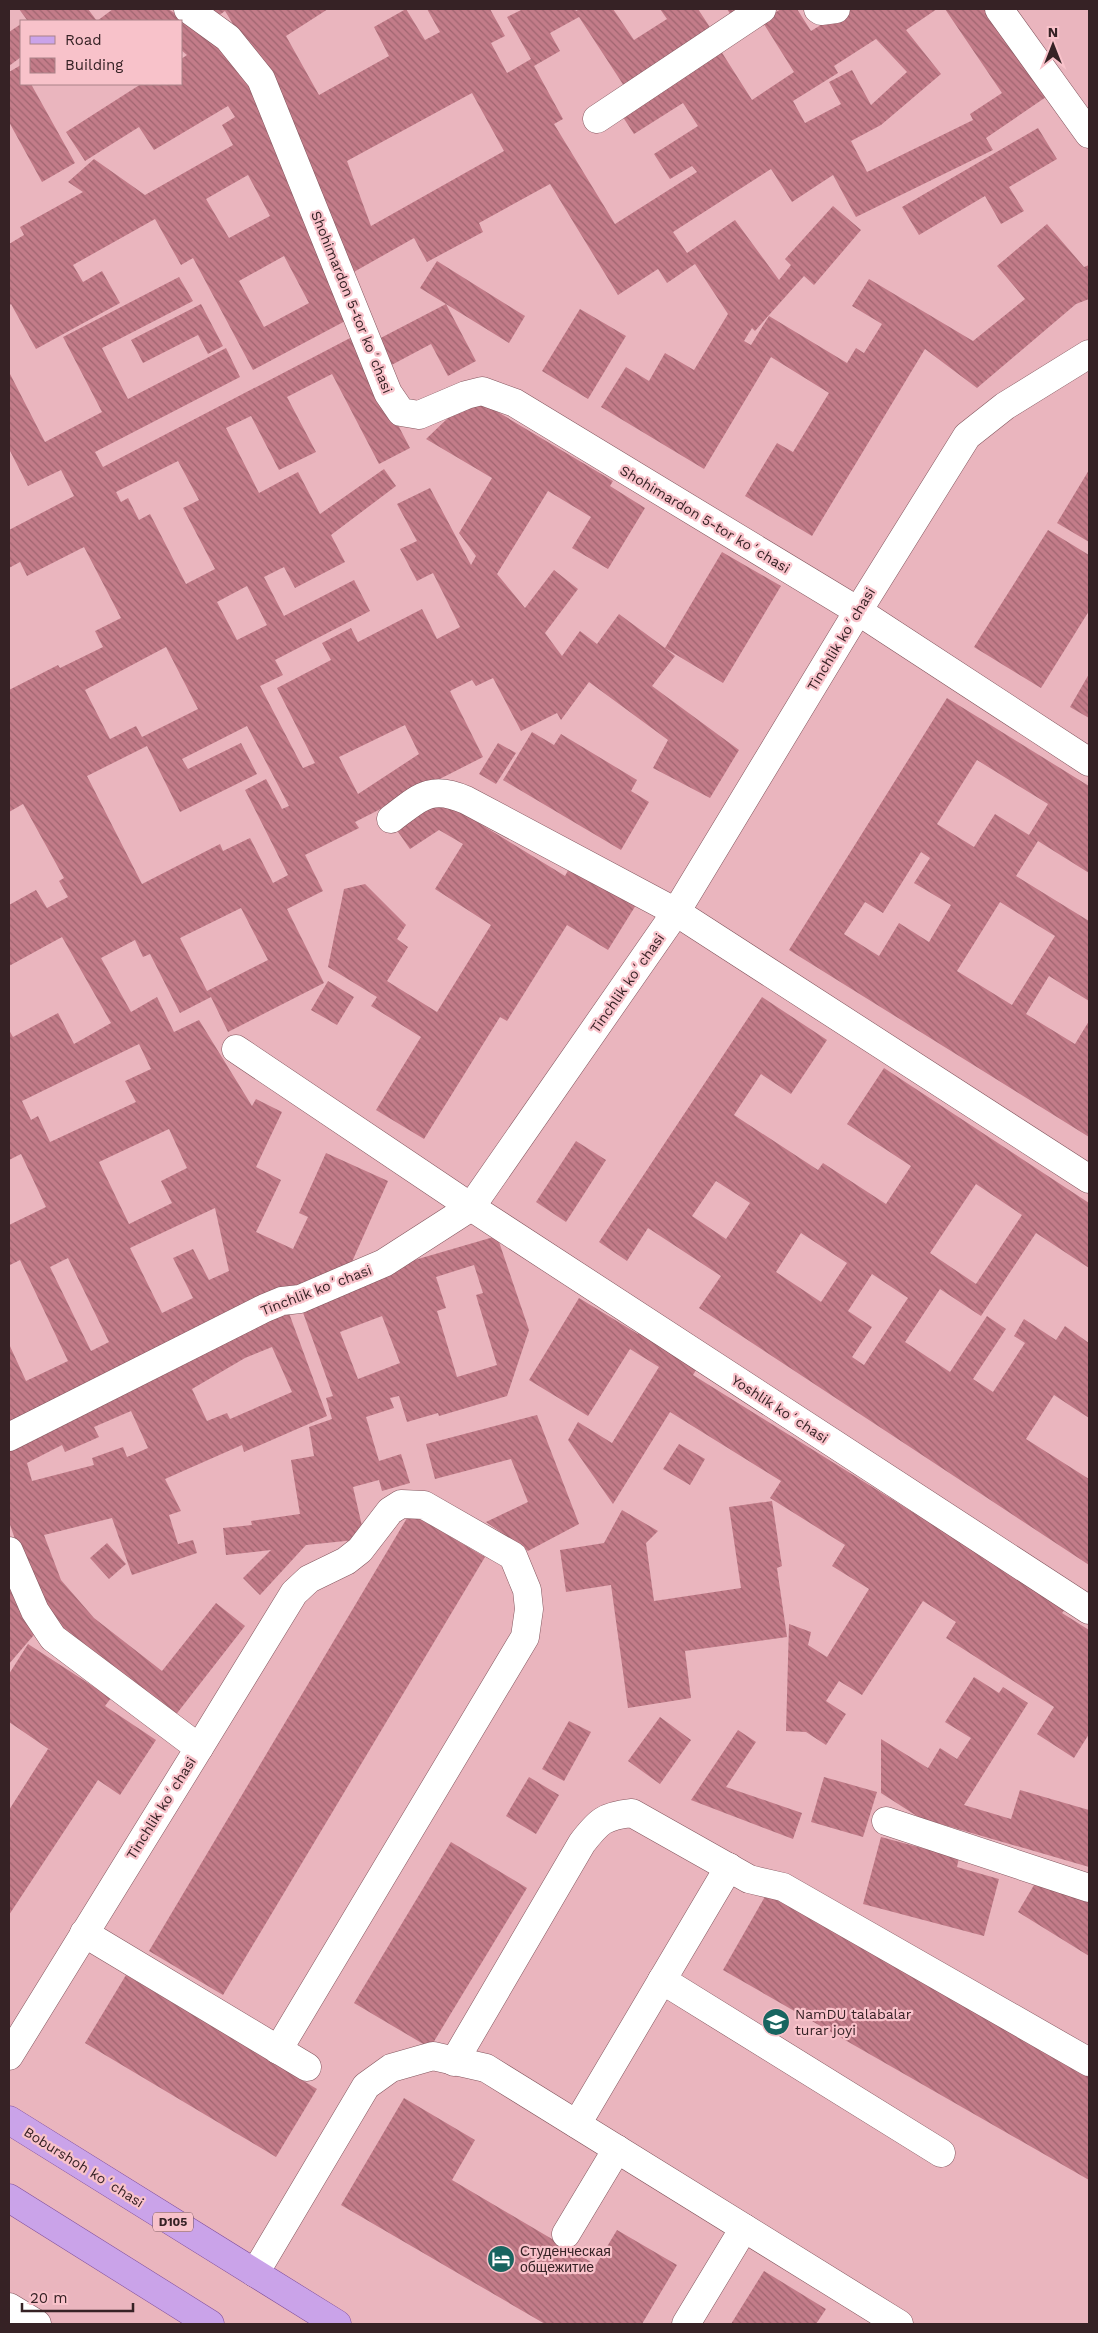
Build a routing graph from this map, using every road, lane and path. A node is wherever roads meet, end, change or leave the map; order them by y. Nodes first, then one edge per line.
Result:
1 (188, 9) edge
2 (762, 9) edge
3 (818, 9) edge
4 (836, 9) edge
5 (999, 9) edge
6 (597, 119) dead end
7 (1089, 134) edge
8 (1089, 354) edge
9 (858, 611) junction
10 (1089, 762) edge
11 (391, 819) dead end
12 (676, 912) junction
13 (236, 1049) dead end
14 (1089, 1179) edge
15 (471, 1207) junction
16 (9, 1436) edge
17 (9, 1552) edge
18 (1089, 1610) edge
19 (199, 1748) junction
20 (886, 1821) dead end
21 (729, 1867) junction
22 (1089, 1888) edge
23 (84, 1934) junction
24 (662, 1980) junction
25 (278, 2050) junction
26 (9, 2056) edge
27 (454, 2062) junction
28 (1089, 2062) edge
29 (307, 2067) dead end
30 (9, 2120) edge
31 (577, 2124) junction
32 (617, 2149) junction
33 (941, 2153) dead end
34 (9, 2198) edge
35 (744, 2228) junction
36 (566, 2234) dead end
37 (255, 2274) junction
38 (9, 2307) edge
39 (37, 2324) edge
40 (210, 2324) edge
41 (337, 2324) edge
42 (686, 2324) edge
43 (899, 2324) edge

1 - 9 street, Shohimardon 5-tor koʻchasi
2 - 6 street
3 - 4 street
5 - 7 street
8 - 9 street, Tinchlik koʻchasi
9 - 10 street, Shohimardon 5-tor koʻchasi
9 - 12 street, Tinchlik koʻchasi
11 - 12 street
12 - 14 street
12 - 15 street, Tinchlik koʻchasi
13 - 15 street, Yoshlik koʻchasi
15 - 16 street, Tinchlik koʻchasi
15 - 18 street, Yoshlik koʻchasi
17 - 19 street, Tinchlik koʻchasi
19 - 23 street, Tinchlik koʻchasi
19 - 25 street
20 - 22 street
21 - 24 street
21 - 27 street
21 - 28 street
23 - 25 street
23 - 26 street, Tinchlik koʻchasi
24 - 31 street
24 - 33 street
25 - 29 street
27 - 31 street
27 - 37 street
30 - 37 main road, Boburshoh koʻchasi / D105
31 - 32 street
32 - 35 street
32 - 36 street
34 - 40 main road
35 - 42 street
35 - 43 street
37 - 41 main road, Boburshoh koʻchasi / D105
38 - 39 street

